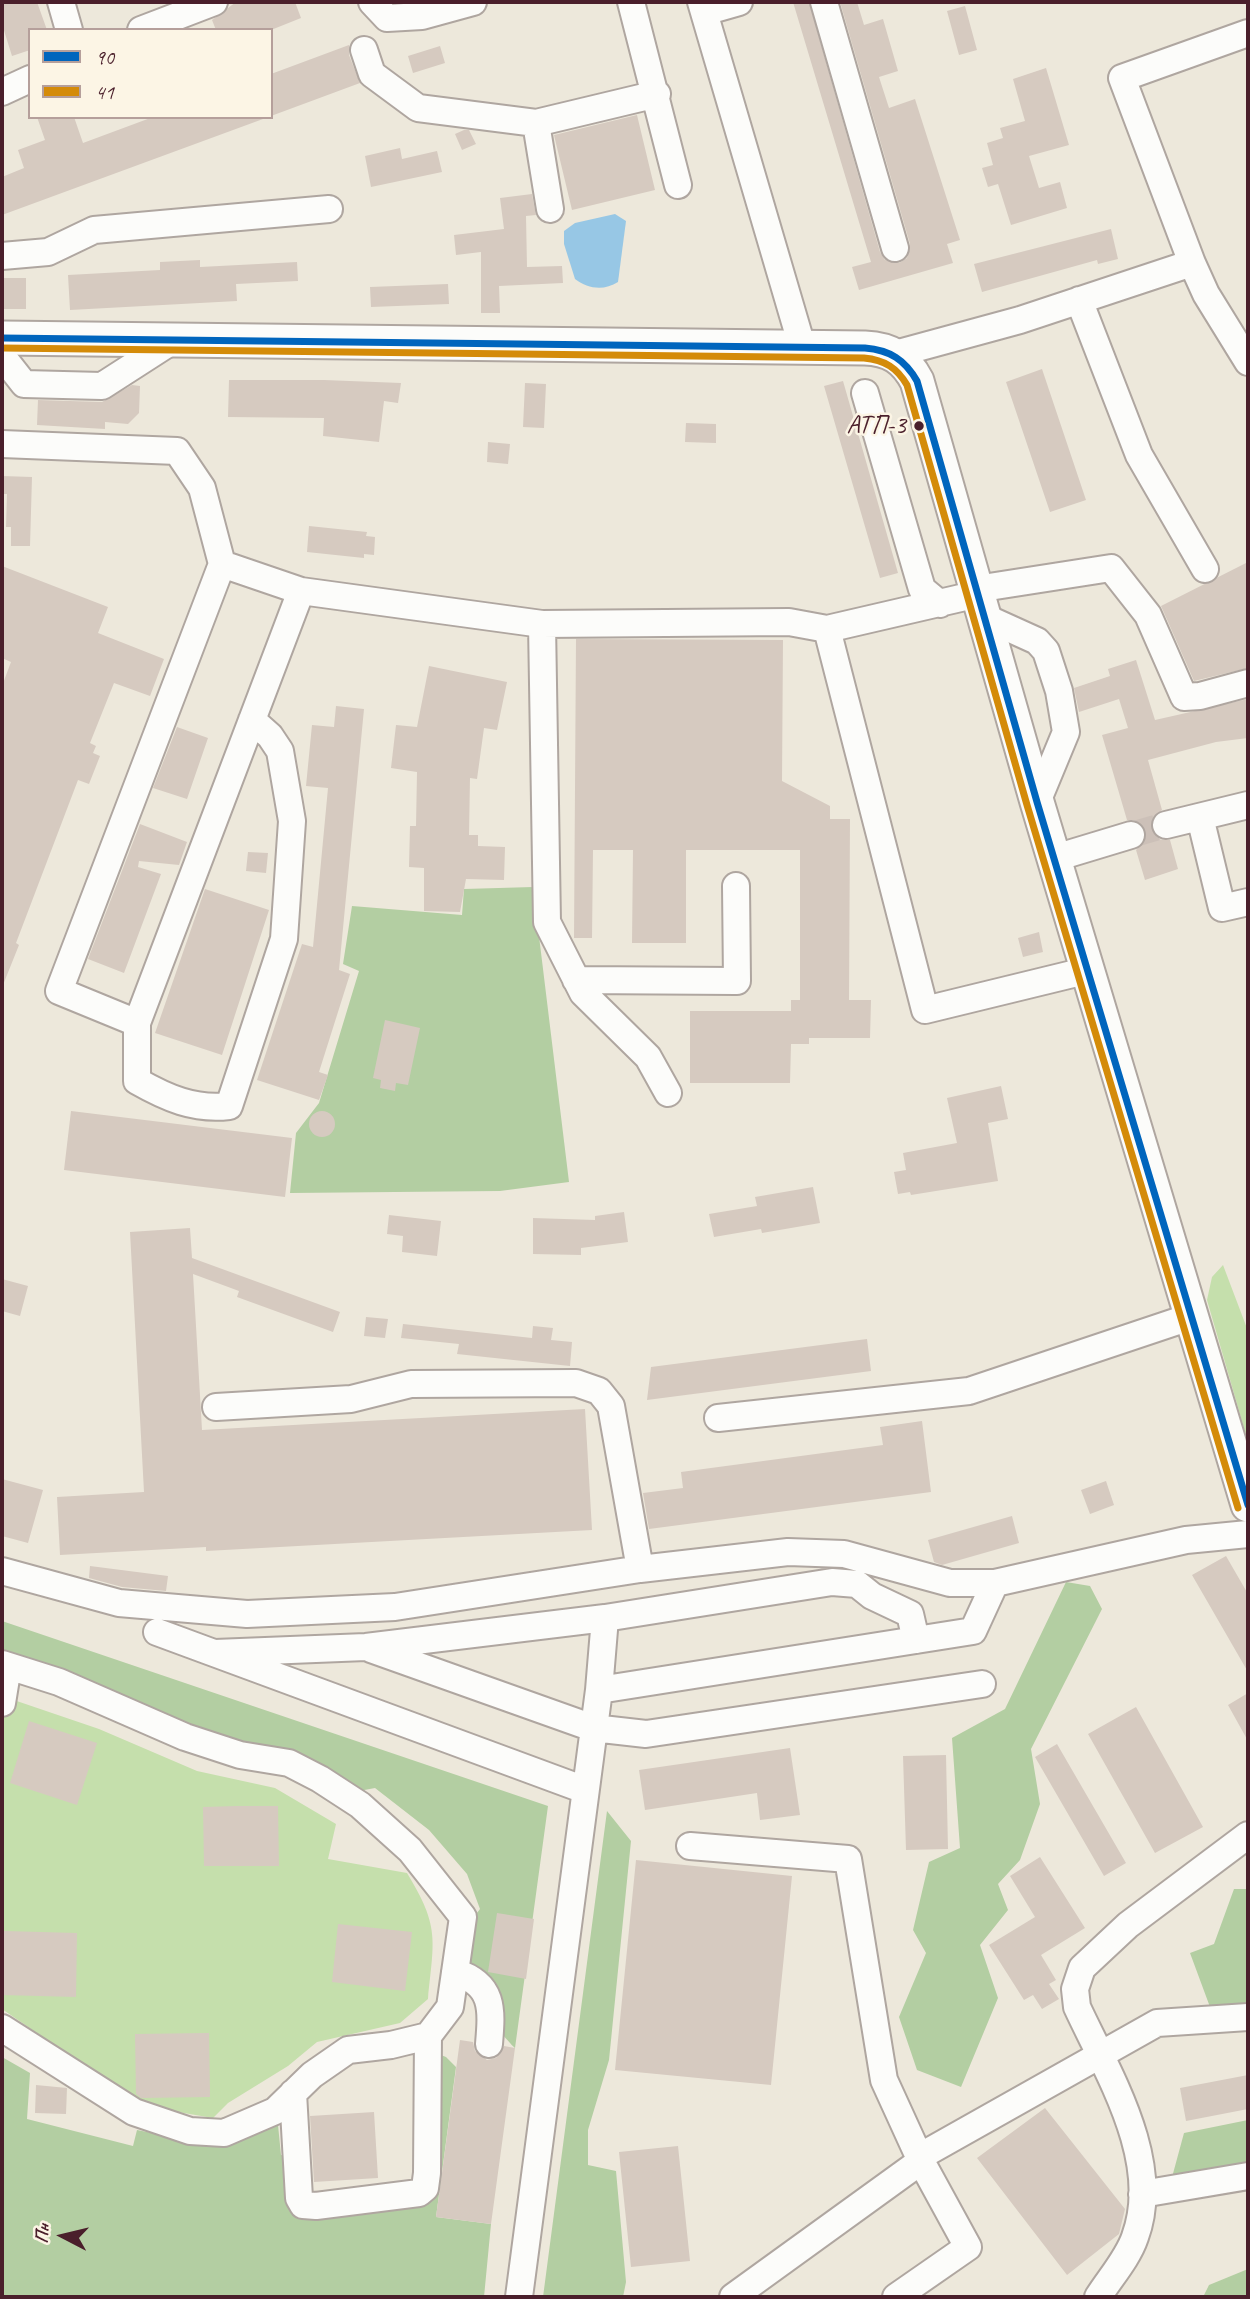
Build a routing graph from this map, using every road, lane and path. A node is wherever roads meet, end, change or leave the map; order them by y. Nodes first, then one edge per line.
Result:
1 (61, 2) edge
2 (214, 2) edge
3 (372, 2) edge
4 (473, 2) edge
5 (631, 2) edge
6 (738, 2) edge
7 (824, 2) edge
8 (703, 7) edge
9 (68, 28) edge
10 (146, 28) edge
11 (1248, 33) edge
12 (364, 50) dead end
13 (28, 80) edge
14 (2, 92) edge
15 (656, 94) junction
16 (536, 123) junction
17 (678, 185) dead end
18 (329, 209) dead end
19 (550, 209) dead end
20 (895, 248) dead end
21 (2, 256) edge
22 (1192, 263) junction
23 (1079, 300) junction
24 (2, 338) edge
25 (175, 339) junction
26 (802, 346) junction
27 (895, 355) junction
28 (2, 356) edge
29 (1248, 362) edge
30 (865, 393) dead end
31 (2, 444) edge
32 (222, 564) junction
33 (1205, 569) dead end
34 (301, 591) junction
35 (979, 600) junction
36 (940, 604) junction
37 (542, 624) junction
38 (827, 629) junction
39 (1248, 683) edge
40 (252, 720) junction
41 (1037, 802) junction
42 (1248, 805) edge
43 (1200, 817) junction
44 (1166, 825) tunnel mouth
45 (1131, 835) tunnel mouth
46 (1055, 858) junction
47 (736, 886) dead end
48 (1248, 902) edge
49 (1089, 970) junction
50 (576, 980) junction
51 (138, 1023) junction
52 (668, 1093) dead end
53 (1193, 1316) junction
54 (216, 1407) dead end
55 (718, 1418) dead end
56 (1248, 1505) edge
57 (1248, 1534) edge
58 (640, 1569) junction
59 (2, 1571) edge
60 (995, 1583) junction
61 (605, 1618) junction
62 (158, 1632) dead end
63 (916, 1640) junction
64 (366, 1647) junction
65 (215, 1653) junction
66 (5, 1665) edge
67 (982, 1684) dead end
68 (599, 1690) junction
69 (2, 1703) edge
70 (593, 1728) junction
71 (585, 1790) junction
72 (1248, 1835) edge
73 (690, 1846) dead end
74 (455, 1972) junction
75 (1248, 2017) edge
76 (2, 2028) edge
77 (428, 2036) junction
78 (489, 2044) dead end
79 (1100, 2056) junction
80 (293, 2092) junction
81 (920, 2159) junction
82 (1248, 2176) edge
83 (1142, 2194) junction
84 (519, 2297) edge
85 (733, 2297) edge
86 (897, 2297) edge
87 (1098, 2297) edge

1 - 9 street
2 - 10 street
3 - 4 street
5 - 15 street
6 - 8 street
7 - 20 street
8 - 26 street
11 - 22 street
12 - 16 street
13 - 14 street
15 - 16 street
15 - 17 street
16 - 19 street
18 - 21 street
22 - 23 street
22 - 29 street
23 - 27 street
23 - 33 street
24 - 25 main road
25 - 26 main road
25 - 28 street
26 - 27 main road
27 - 35 main road
30 - 36 street
31 - 32 street
32 - 34 street
32 - 51 street
34 - 37 street
34 - 40 street
35 - 36 street
35 - 39 street
35 - 41 main road
35 - 41 street
36 - 38 street
37 - 38 street
37 - 50 street
38 - 49 street
40 - 51 street
40 - 51 street
41 - 46 main road
42 - 43 street
43 - 44 street
43 - 48 street
45 - 46 street
46 - 49 main road
47 - 50 street
49 - 53 main road
50 - 52 street
53 - 55 street
53 - 56 main road
54 - 58 street
57 - 60 street
58 - 59 street
58 - 60 street
60 - 63 street
61 - 63 street
61 - 64 street
61 - 68 street
62 - 65 street
63 - 68 street
64 - 65 street
64 - 70 street
65 - 71 street
66 - 69 street
66 - 74 street
67 - 70 street
68 - 70 street
70 - 71 street
71 - 84 street
72 - 79 street
73 - 81 street
74 - 77 street
74 - 78 street
75 - 79 street
76 - 80 street
77 - 80 street
77 - 80 street
79 - 81 street
79 - 83 street
81 - 85 street
81 - 86 street
82 - 83 street
83 - 87 street

